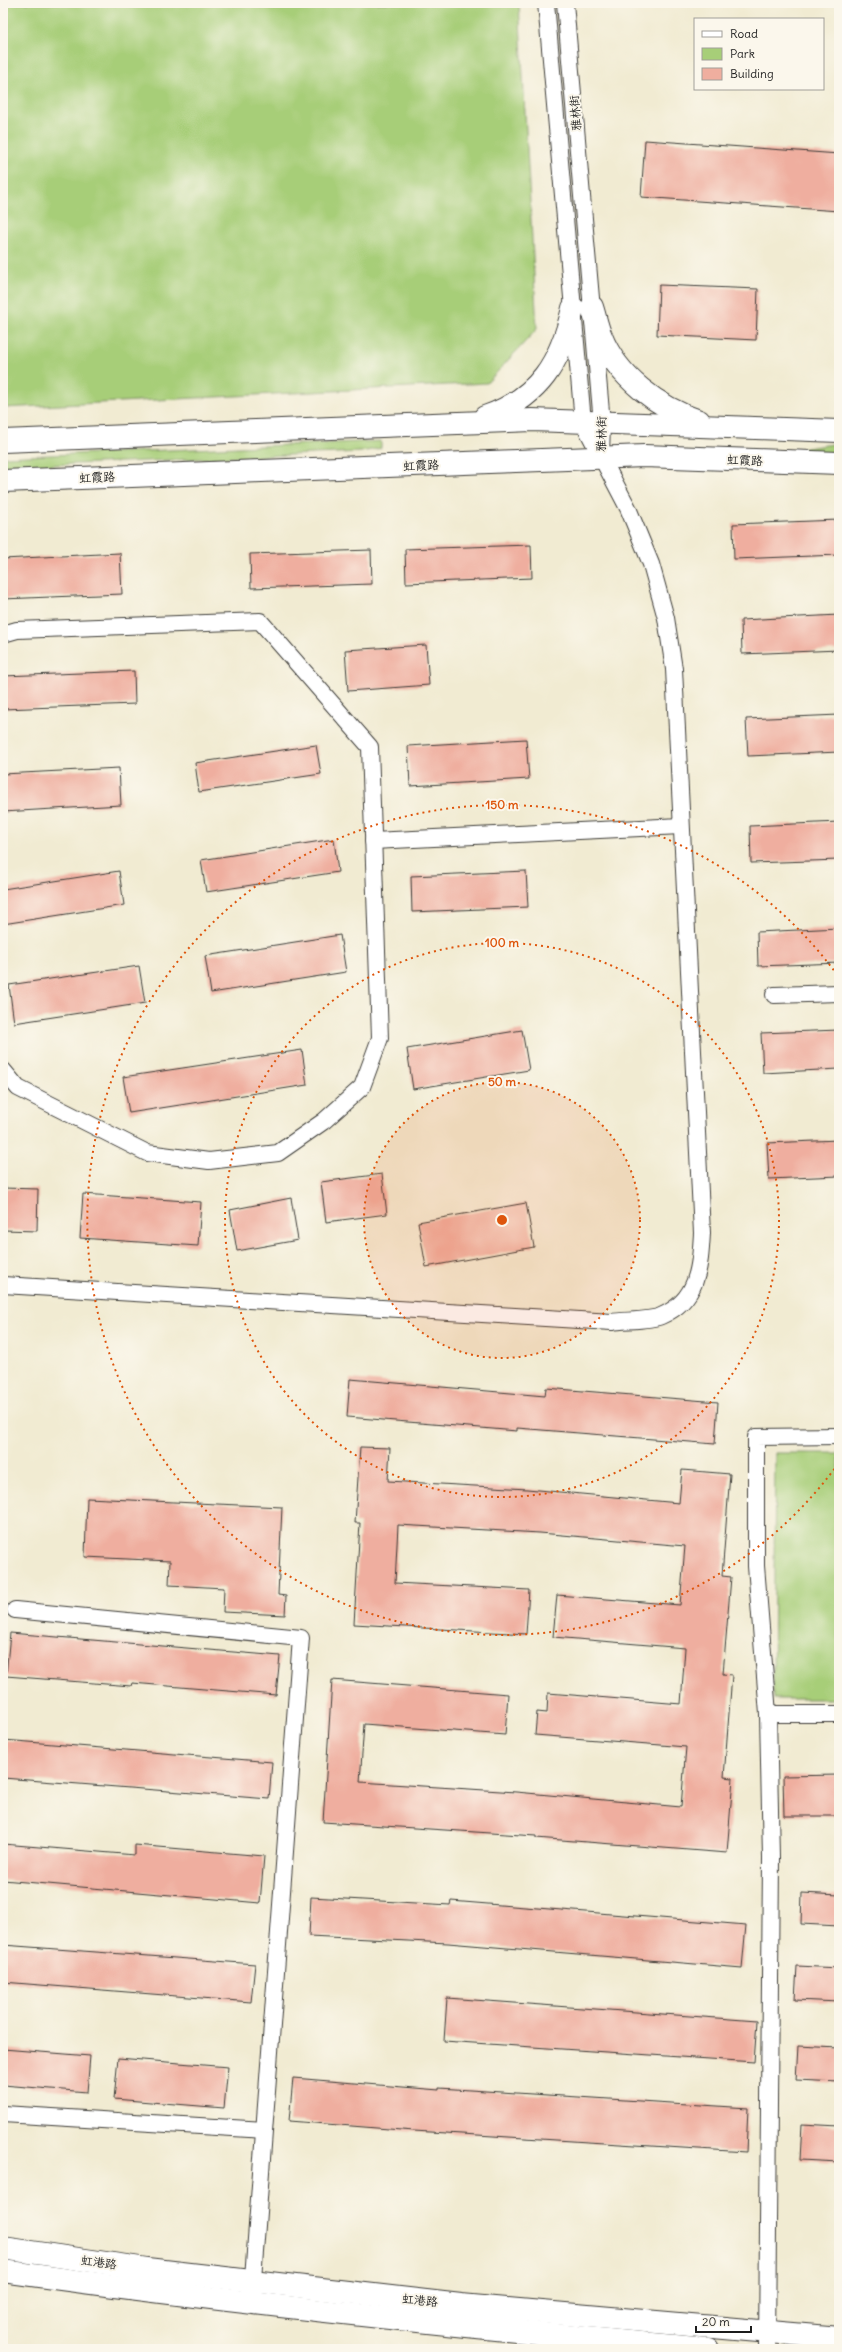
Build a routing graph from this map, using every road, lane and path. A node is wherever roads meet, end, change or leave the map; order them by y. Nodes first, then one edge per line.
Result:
1 (546, 3) edge
2 (565, 3) edge
3 (582, 307) junction
4 (472, 422) junction
5 (592, 422) junction
6 (715, 426) junction
7 (839, 431) edge
8 (3, 440) edge
9 (601, 458) junction
10 (839, 463) edge
11 (3, 481) edge
12 (3, 634) edge
13 (681, 826) junction
14 (373, 841) junction
15 (839, 993) edge
16 (774, 995) dead end
17 (3, 1070) edge
18 (3, 1285) edge
19 (839, 1436) edge
20 (15, 1610) dead end
21 (768, 1714) junction
22 (839, 1714) edge
23 (3, 2114) edge
24 (264, 2130) junction
25 (3, 2248) edge
26 (3, 2271) edge
27 (253, 2281) junction
28 (251, 2304) junction
29 (839, 2338) edge
30 (767, 2340) edge
31 (708, 2349) edge

1 - 3 street, 雅林街
2 - 3 street, 雅林街
3 - 4 main road
3 - 5 street, 雅林街
3 - 6 main road
4 - 5 main road
4 - 8 main road
5 - 6 main road
5 - 9 street, 雅林街
6 - 7 main road
9 - 10 main road, 虹霞路
9 - 11 main road, 虹霞路
9 - 13 street
12 - 14 street
13 - 14 street
13 - 18 street
14 - 17 street
15 - 16 street
19 - 21 street
20 - 24 street
21 - 22 street
21 - 30 street
23 - 24 street
24 - 27 street
25 - 27 main road, 虹港路
26 - 28 main road, 虹港路
27 - 28 street
27 - 30 main road, 虹港路
28 - 31 main road, 虹港路
29 - 30 main road, 虹港路

